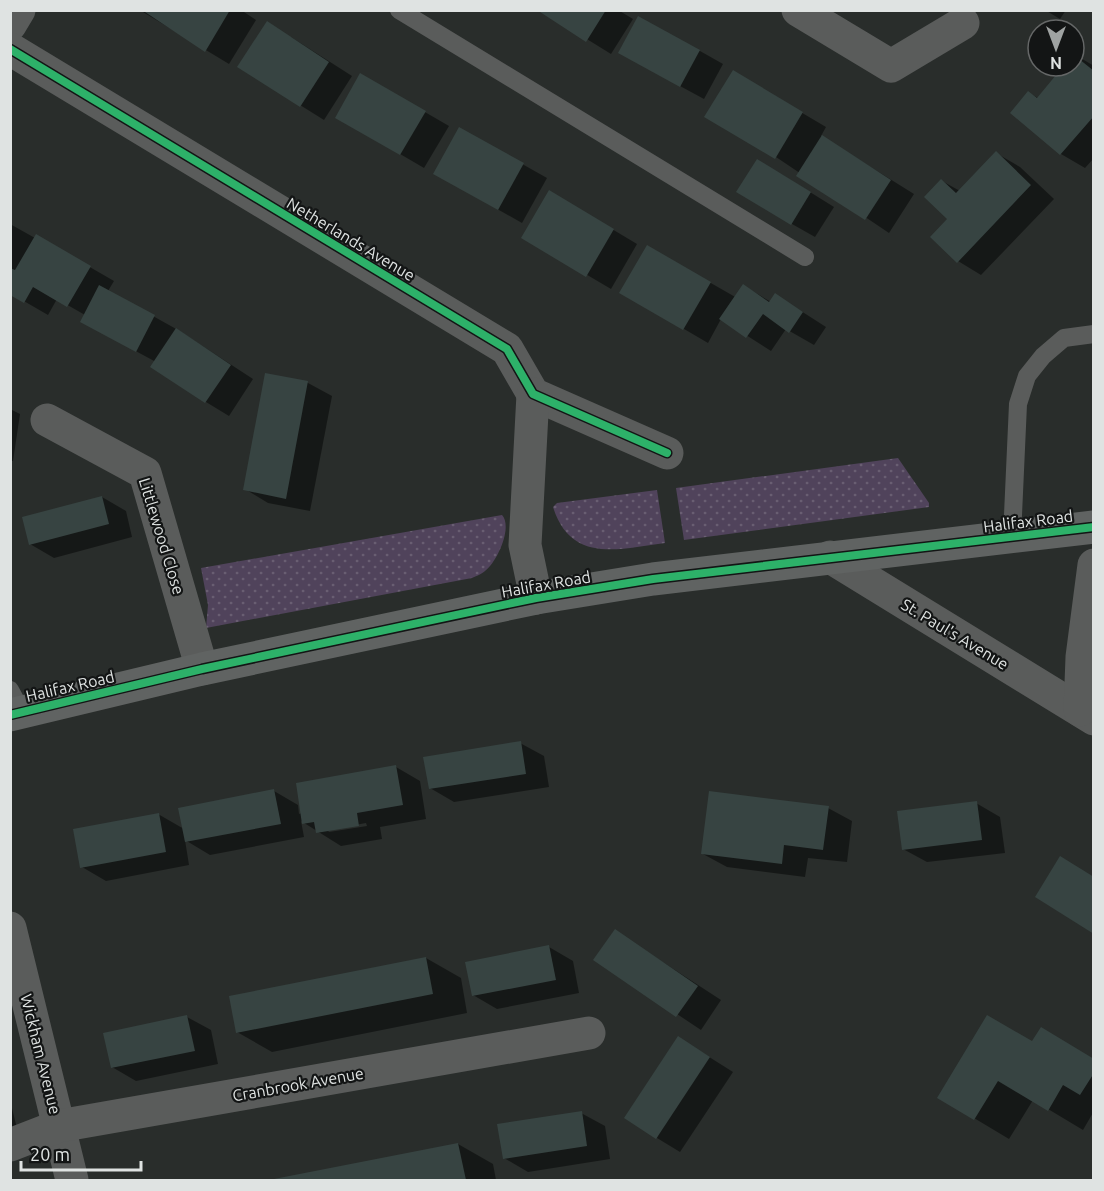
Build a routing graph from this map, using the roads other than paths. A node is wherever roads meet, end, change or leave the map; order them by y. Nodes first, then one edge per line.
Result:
1 (19, 10) edge
2 (399, 10) edge
3 (798, 10) edge
4 (963, 23) dead end
5 (10, 25) edge
6 (10, 49) edge
7 (805, 257) dead end
8 (1094, 334) edge
9 (534, 394) junction
10 (47, 420) dead end
11 (667, 453) dead end
12 (1094, 527) edge
13 (1012, 537) junction
14 (830, 558) junction
15 (1094, 565) edge
16 (536, 598) junction
17 (202, 669) junction
18 (14, 705) edge
19 (1087, 714) edge
20 (10, 928) edge
21 (589, 1033) dead end
22 (59, 1126) junction
23 (10, 1145) edge
24 (72, 1180) edge

1 - 5 street
2 - 7 lane
3 - 4 street
6 - 9 street, Netherlands Avenue
8 - 13 lane
9 - 11 street
9 - 16 street
10 - 17 street, Littlewood Close
12 - 13 highway, Halifax Road
13 - 14 highway, Halifax Road
14 - 16 highway, Halifax Road
14 - 19 street, St. Paul's Avenue
15 - 19 street, St. Paul's Avenue
16 - 17 highway, Halifax Road
17 - 18 highway, Halifax Road
20 - 22 street, Wickham Avenue
21 - 22 street, Cranbrook Avenue
22 - 23 street, Cranbrook Avenue
22 - 24 street, Wickham Avenue

